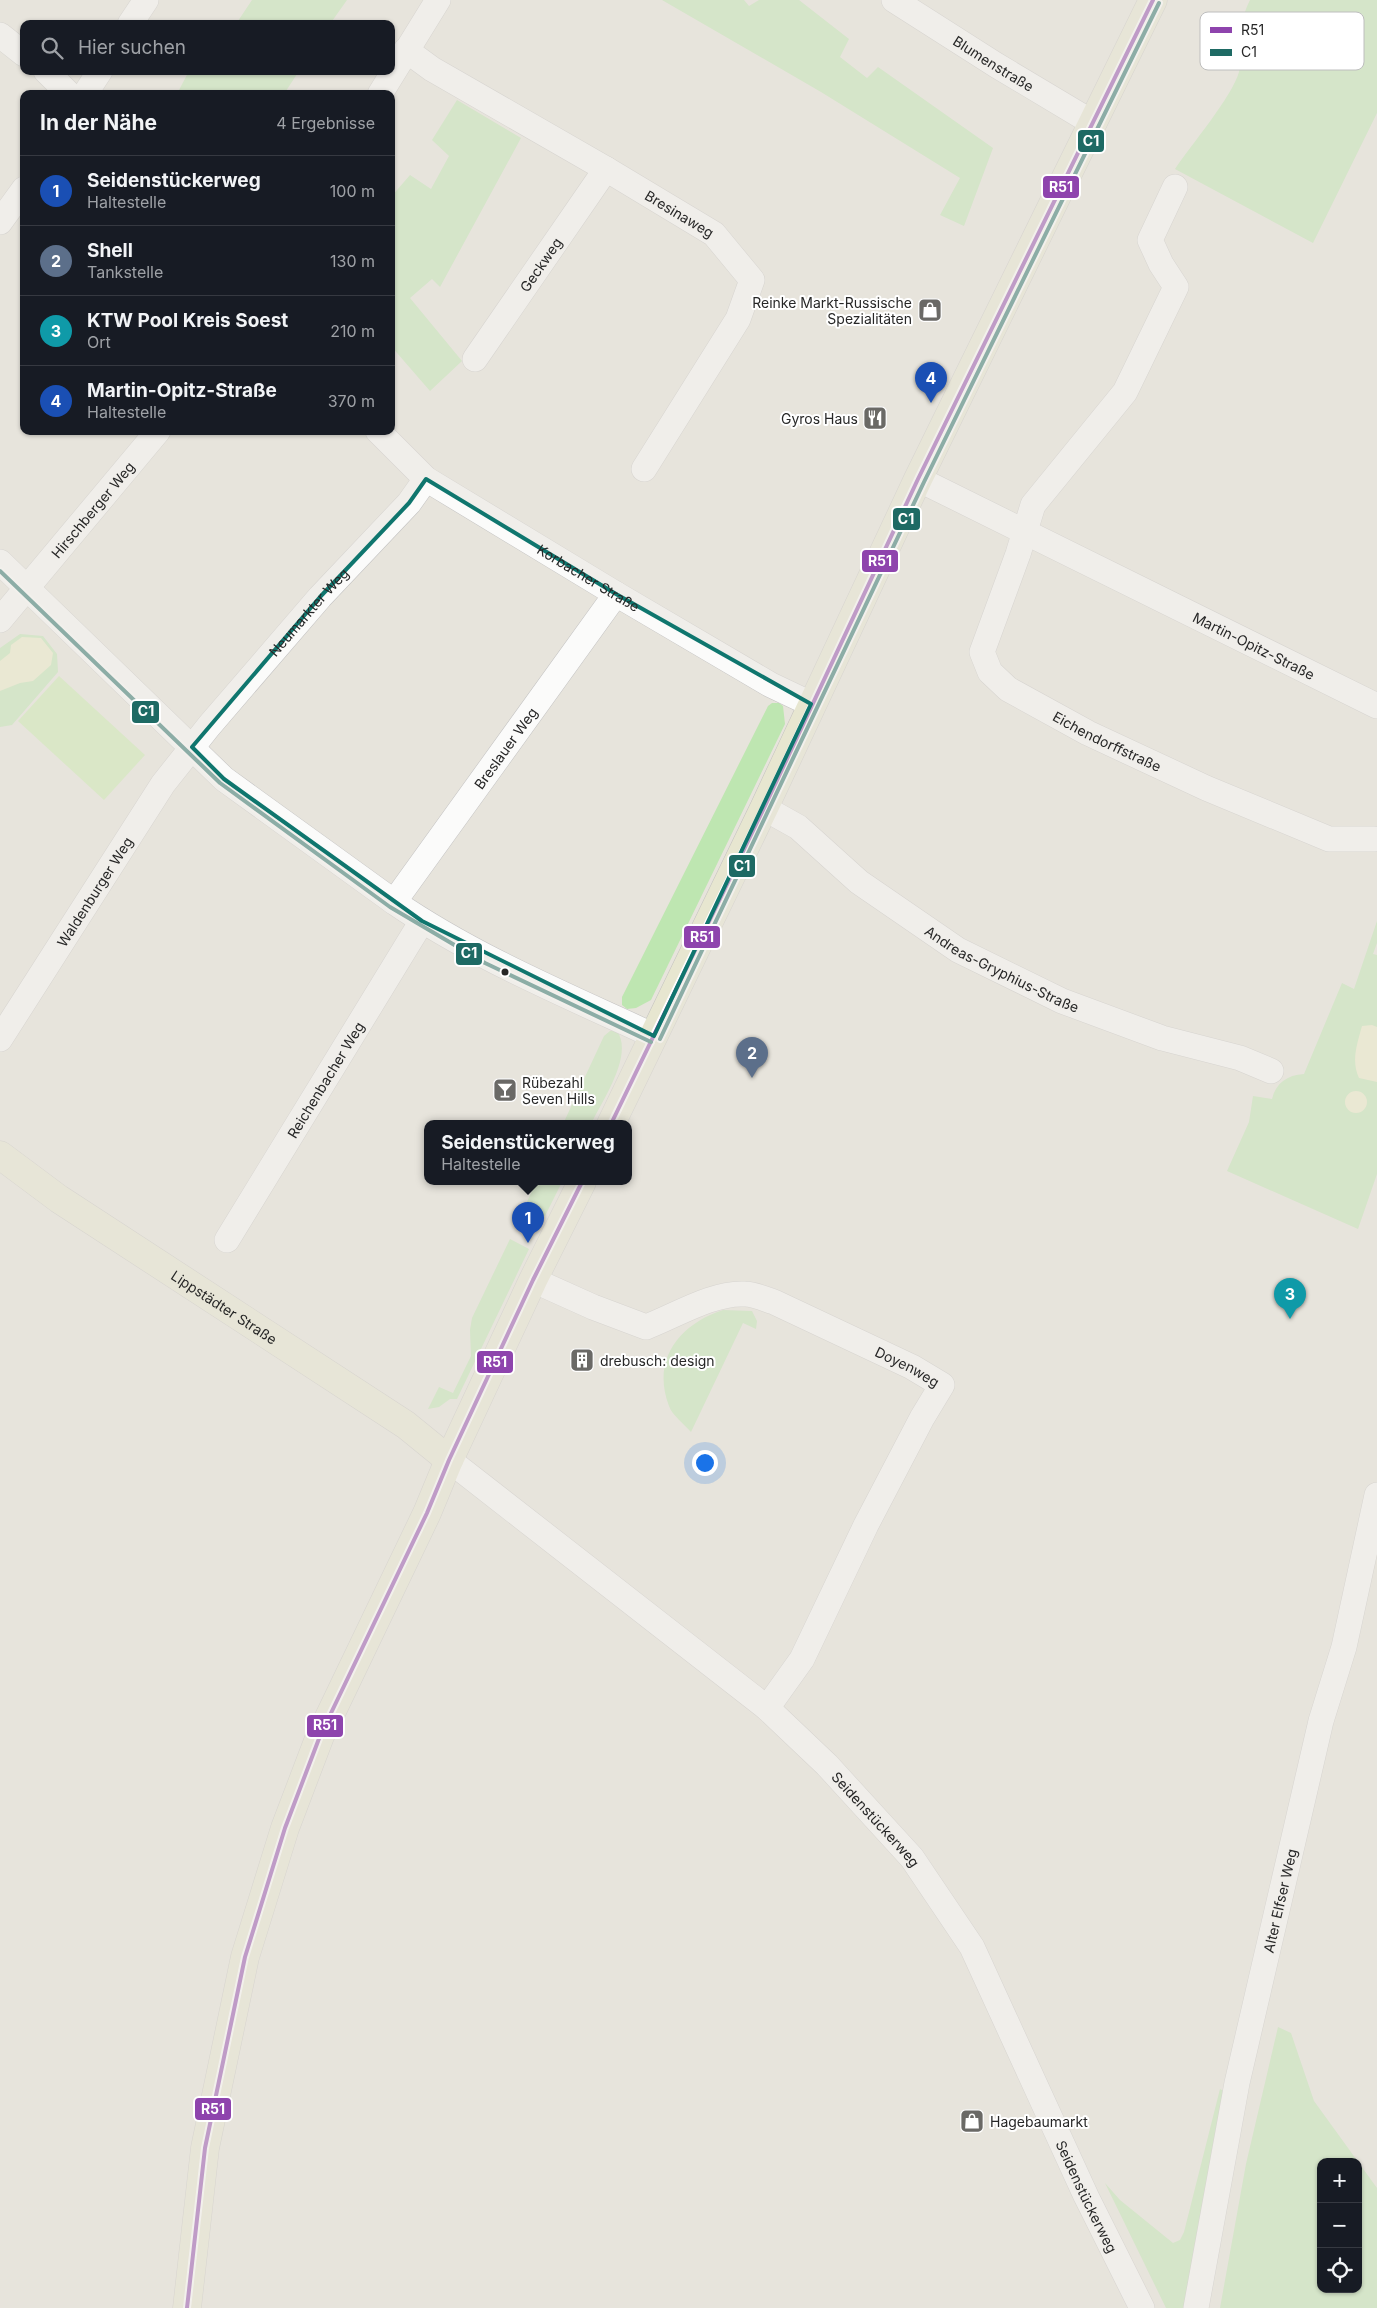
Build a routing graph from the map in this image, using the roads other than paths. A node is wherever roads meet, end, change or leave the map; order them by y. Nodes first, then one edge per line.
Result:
1 (146, 0) edge
2 (438, 0) edge
3 (894, 0) edge
4 (1153, 0) edge
5 (133, 20) edge
6 (0, 35) edge
7 (406, 50) junction
8 (20, 51) edge
9 (395, 69) edge
10 (50, 75) edge
11 (97, 75) edge
12 (391, 75) edge
13 (64, 90) edge
14 (88, 90) edge
15 (382, 90) edge
16 (1093, 123) junction
17 (606, 169) junction
18 (1175, 187) dead end
19 (20, 194) edge
20 (0, 222) edge
21 (474, 359) dead end
22 (155, 435) edge
23 (382, 435) edge
24 (644, 469) dead end
25 (426, 478) junction
26 (918, 479) junction
27 (1025, 530) junction
28 (0, 562) edge
29 (28, 589) junction
30 (616, 594) junction
31 (0, 620) edge
32 (811, 704) junction
33 (1377, 706) edge
34 (192, 747) junction
35 (764, 808) junction
36 (1374, 839) dead end
37 (394, 902) junction
38 (422, 921) junction
39 (654, 1036) junction
40 (0, 1039) edge
41 (1271, 1071) dead end
42 (612, 1120) edge
43 (0, 1155) edge
44 (580, 1185) edge
45 (227, 1240) dead end
46 (533, 1280) junction
47 (449, 1460) junction
48 (1377, 1495) edge
49 (766, 1708) junction
50 (187, 2308) edge
51 (1142, 2308) edge
52 (1196, 2308) edge

1 - 5 street
2 - 7 street
3 - 16 street, Blumenstraße
4 - 16 main road
6 - 8 street
7 - 9 street
7 - 17 street, Bresinaweg
10 - 13 street
11 - 14 street
12 - 15 street
16 - 26 main road
17 - 21 street, Geckweg
17 - 24 street, Bresinaweg
18 - 27 street
19 - 20 street
22 - 29 street, Hirschberger Weg
23 - 25 street, Korbacher Straße
25 - 30 street, Korbacher Straße
25 - 34 street, Neumarkter Weg
26 - 27 street, Martin-Opitz-Straße
26 - 32 main road
27 - 33 street, Martin-Opitz-Straße
27 - 36 street, Eichendorffstraße
28 - 29 street
29 - 31 street, Hirschberger Weg
29 - 34 street
30 - 32 street, Korbacher Straße
30 - 37 street, Breslauer Weg
32 - 35 main road
34 - 37 street
34 - 40 street, Waldenburger Weg
35 - 39 main road
35 - 41 street, Andreas-Gryphius-Straße
37 - 38 street
38 - 39 street
38 - 45 street, Reichenbacher Weg
39 - 42 main road
43 - 47 main road, Lippstädter Straße
44 - 46 main road
46 - 47 main road
46 - 49 street, Doyenweg
47 - 49 street, Seidenstückerweg
47 - 50 main road
48 - 52 street, Alter Elfser Weg
49 - 51 street, Seidenstückerweg

